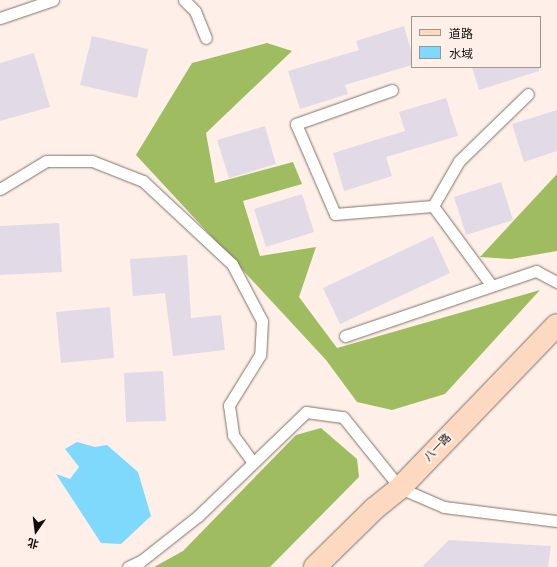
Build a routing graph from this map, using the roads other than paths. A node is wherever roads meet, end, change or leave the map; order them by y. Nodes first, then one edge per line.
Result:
1 (53, 0) edge
2 (184, 0) edge
3 (0, 18) edge
4 (206, 38) dead end
5 (392, 90) dead end
6 (528, 94) dead end
7 (0, 189) edge
8 (432, 206) junction
9 (557, 282) edge
10 (492, 286) junction
11 (557, 325) edge
12 (345, 336) dead end
13 (253, 463) junction
14 (400, 488) junction
15 (557, 521) edge
16 (128, 567) edge
17 (315, 567) edge

1 - 3 lane
2 - 4 lane
5 - 8 lane
6 - 8 lane
7 - 13 lane
8 - 10 lane
9 - 10 lane
10 - 12 lane
11 - 14 main road, 八一路
13 - 14 lane
13 - 16 lane
14 - 15 lane
14 - 17 main road, 八一路

